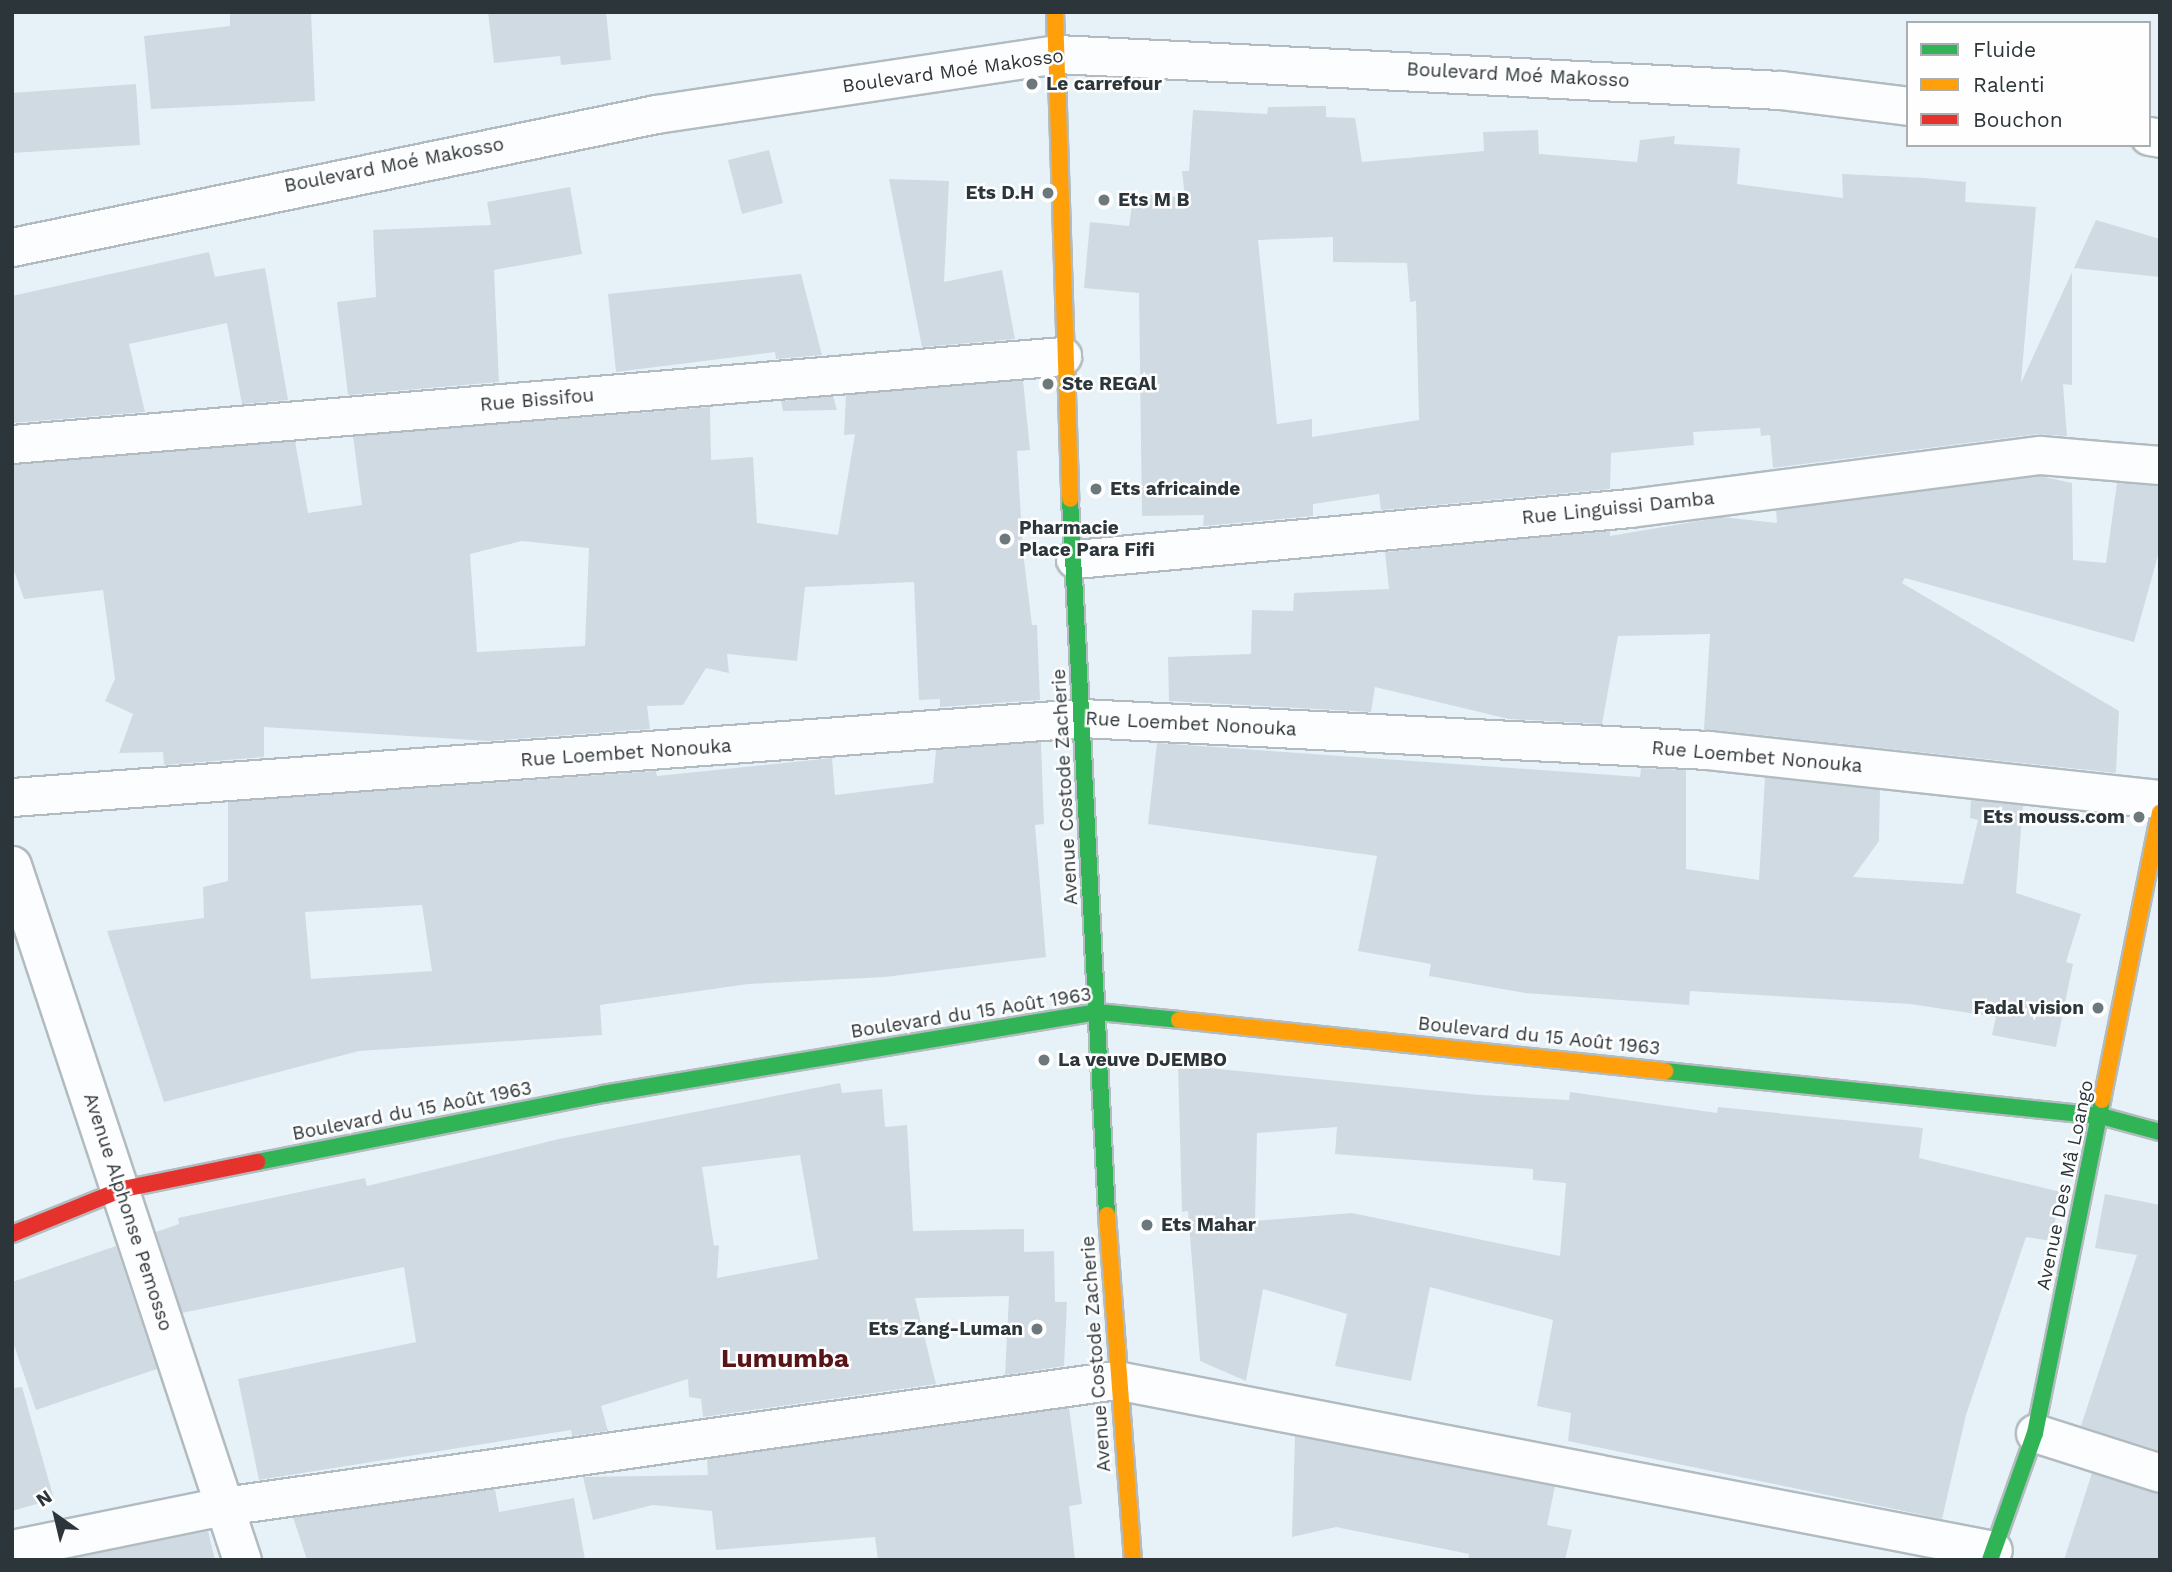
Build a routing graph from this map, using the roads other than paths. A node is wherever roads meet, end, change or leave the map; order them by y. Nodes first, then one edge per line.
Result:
1 (1055, 12) edge
2 (1057, 54) junction
3 (1906, 106) edge
4 (12, 247) edge
5 (1062, 356) junction
6 (12, 444) edge
7 (2160, 465) edge
8 (1075, 559) junction
9 (1082, 718) junction
10 (12, 797) edge
11 (2160, 799) edge
12 (2160, 813) edge
13 (12, 865) edge
14 (20, 920) edge
15 (1098, 1012) junction
16 (2101, 1116) junction
17 (2160, 1132) edge
18 (122, 1189) junction
19 (12, 1234) edge
20 (1116, 1380) junction
21 (2035, 1433) junction
22 (2160, 1473) edge
23 (224, 1506) junction
24 (12, 1549) edge
25 (1991, 1555) edge
26 (242, 1560) edge
27 (1133, 1560) edge

1 - 2 street, Avenue Costode Zacherie
2 - 3 street, Boulevard Moé Makosso
2 - 4 street, Boulevard Moé Makosso
2 - 5 street, Avenue Costode Zacherie
5 - 6 street, Rue Bissifou
5 - 8 street, Avenue Costode Zacherie
7 - 8 street, Rue Linguissi Damba
8 - 9 street, Avenue Costode Zacherie
9 - 10 street, Rue Loembet Nonouka
9 - 11 street, Rue Loembet Nonouka
9 - 15 street, Avenue Costode Zacherie
12 - 16 street, Avenue Des Mâ Loango
13 - 14 street, Avenue Alphonse Pemosso
14 - 18 street, Avenue Alphonse Pemosso
15 - 16 street, Boulevard du 15 Août 1963
15 - 18 street, Boulevard du 15 Août 1963
15 - 20 street, Avenue Costode Zacherie
16 - 17 street, Boulevard du 15 Août 1963
16 - 21 street, Avenue Des Mâ Loango
18 - 19 street, Boulevard du 15 Août 1963
18 - 23 street, Avenue Alphonse Pemosso
20 - 23 street
20 - 25 street
20 - 27 street, Avenue Costode Zacherie
21 - 22 street
21 - 25 street, Avenue Des Mâ Loango
23 - 24 street
23 - 26 street, Avenue Alphonse Pemosso

